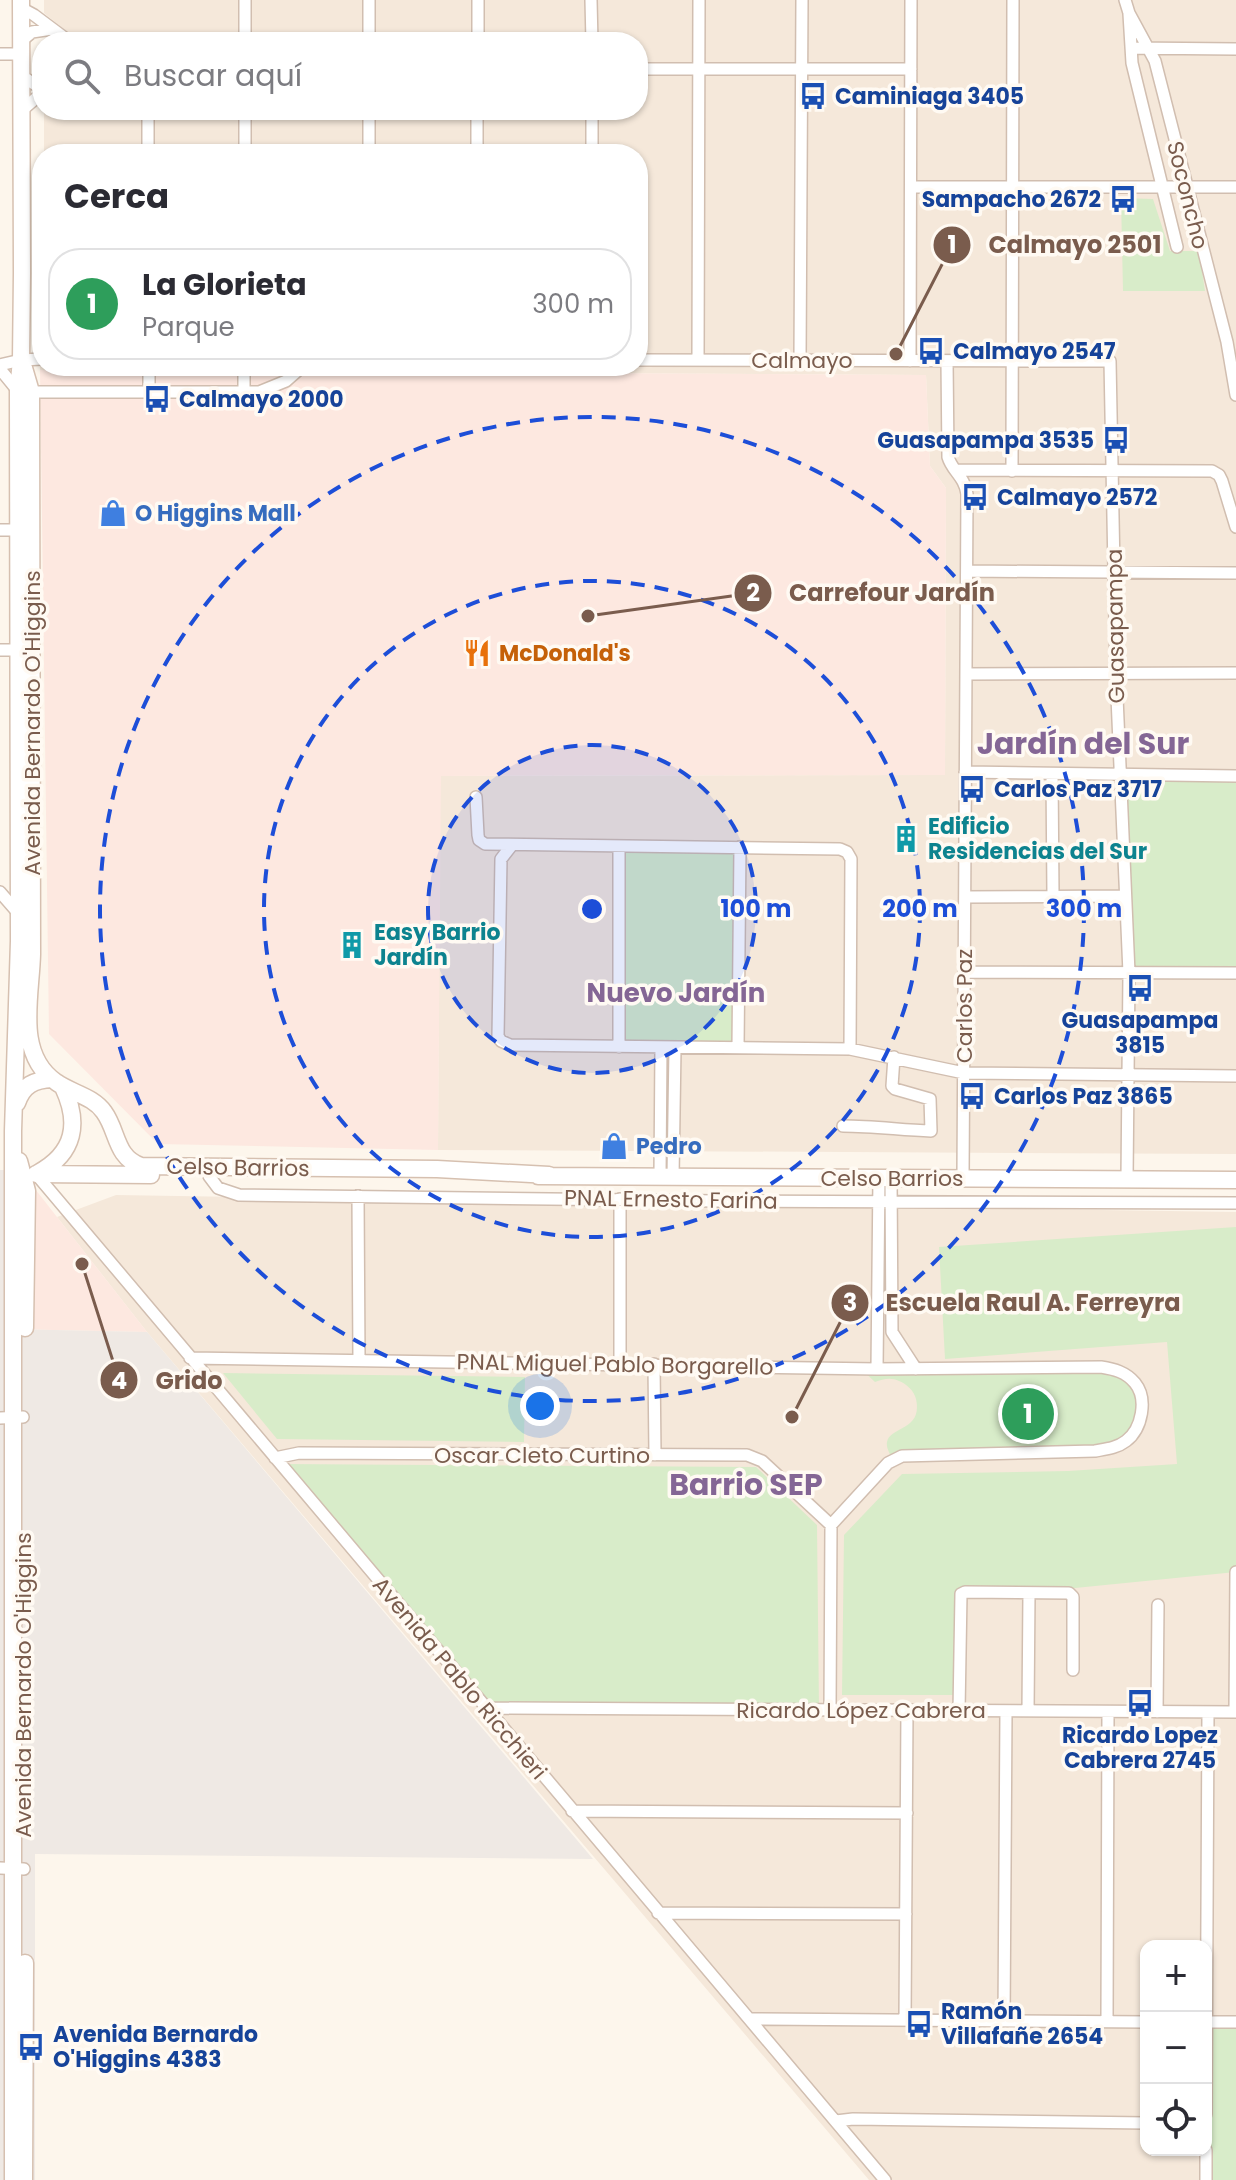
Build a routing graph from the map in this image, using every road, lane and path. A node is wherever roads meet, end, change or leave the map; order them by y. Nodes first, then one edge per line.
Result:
1 (245, 0) edge
2 (369, 0) edge
3 (478, 0) edge
4 (591, 0) edge
5 (699, 0) edge
6 (802, 0) edge
7 (911, 0) edge
8 (1013, 0) edge
9 (1125, 0) edge
10 (21, 4) edge
11 (1129, 13) junction
12 (53, 29) junction
13 (57, 32) edge
14 (245, 32) edge
15 (369, 32) edge
16 (478, 32) edge
17 (592, 32) edge
18 (20, 48) junction
19 (1131, 48) junction
20 (1150, 48) junction
21 (1236, 49) edge
22 (0, 54) edge
23 (648, 69) edge
24 (698, 69) junction
25 (801, 69) junction
26 (911, 69) junction
27 (20, 75) junction
28 (32, 84) edge
29 (32, 100) edge
30 (20, 111) junction
31 (148, 120) edge
32 (245, 120) edge
33 (369, 120) edge
34 (477, 120) edge
35 (592, 120) edge
36 (148, 144) edge
37 (245, 144) edge
38 (369, 144) edge
39 (477, 144) edge
40 (592, 144) edge
41 (911, 187) junction
42 (1013, 187) junction
43 (1162, 187) junction
44 (1186, 187) junction
45 (1236, 187) edge
46 (1177, 247) dead end
47 (32, 359) edge
48 (21, 360) junction
49 (648, 360) edge
50 (698, 360) junction
51 (800, 360) junction
52 (910, 361) junction
53 (947, 361) junction
54 (1013, 361) junction
55 (1110, 361) joint
56 (0, 367) edge
57 (149, 376) edge
58 (244, 376) edge
59 (292, 376) edge
60 (0, 391) edge
61 (24, 392) junction
62 (149, 393) junction
63 (244, 393) junction
64 (1236, 395) edge
65 (955, 470) junction
66 (1012, 471) junction
67 (1111, 471) junction
68 (1236, 527) edge
69 (0, 530) edge
70 (18, 530) junction
71 (967, 571) junction
72 (1113, 571) junction
73 (1236, 573) edge
74 (0, 650) edge
75 (18, 650) junction
76 (1236, 673) edge
77 (966, 674) junction
78 (1116, 674) junction
79 (965, 772) junction
80 (1052, 774) junction
81 (1119, 775) junction
82 (1236, 776) edge
83 (476, 797) dead end
84 (512, 845) junction
85 (619, 846) junction
86 (740, 847) junction
87 (0, 892) edge
88 (1053, 896) junction
89 (1125, 896) junction
90 (965, 897) junction
91 (19, 914) junction
92 (19, 941) junction
93 (965, 972) junction
94 (1129, 973) junction
95 (1236, 973) edge
96 (31, 975) junction
97 (619, 1047) junction
98 (661, 1047) junction
99 (738, 1047) junction
100 (675, 1048) junction
101 (850, 1049) junction
102 (894, 1057) junction
103 (964, 1073) junction
104 (1128, 1075) junction
105 (1236, 1076) edge
106 (58, 1083) junction
107 (14, 1116) junction
108 (843, 1126) dead end
109 (0, 1132) edge
110 (118, 1145) junction
111 (7, 1149) edge
112 (88, 1173) junction
113 (36, 1174) junction
114 (549, 1175) junction
115 (209, 1176) junction
116 (666, 1177) junction
117 (885, 1178) junction
118 (963, 1178) junction
119 (1127, 1179) junction
120 (1236, 1180) edge
121 (27, 1191) junction
122 (358, 1196) junction
123 (620, 1199) junction
124 (885, 1201) junction
125 (1236, 1203) edge
126 (190, 1358) junction
127 (359, 1360) junction
128 (620, 1364) junction
129 (654, 1364) junction
130 (877, 1369) junction
131 (916, 1369) junction
132 (12, 1418) edge
133 (655, 1455) junction
134 (275, 1458) junction
135 (831, 1525) junction
136 (1236, 1572) edge
137 (1029, 1593) junction
138 (1158, 1605) dead end
139 (1073, 1670) dead end
140 (486, 1708) junction
141 (830, 1710) junction
142 (907, 1710) junction
143 (959, 1711) junction
144 (1006, 1711) junction
145 (1028, 1711) junction
146 (1108, 1712) junction
147 (1157, 1712) junction
148 (1208, 1712) junction
149 (1236, 1712) edge
150 (572, 1811) junction
151 (907, 1813) junction
152 (13, 1868) edge
153 (658, 1913) junction
154 (906, 1914) junction
155 (1206, 2012) edge
156 (750, 2019) junction
157 (905, 2020) junction
158 (1004, 2021) junction
159 (1107, 2021) junction
160 (1140, 2022) edge
161 (1212, 2022) edge
162 (1236, 2022) edge
163 (13, 2032) edge
164 (836, 2121) junction
165 (1140, 2123) edge
166 (1206, 2156) edge
167 (13, 2180) edge
168 (24, 2180) edge
169 (885, 2180) edge
170 (1206, 2180) edge

1 - 14 street
2 - 15 street
3 - 16 street
4 - 17 street
5 - 24 street
6 - 25 street
7 - 26 street
8 - 42 street
9 - 11 street, Soconcho
10 - 12 street
10 - 18 main road, Avenida Bernardo O'Higgins
11 - 19 street
11 - 20 street, Soconcho
12 - 13 street
12 - 18 street
18 - 22 street
18 - 27 main road, Avenida Bernardo O'Higgins
19 - 20 street
19 - 43 street
20 - 21 street
20 - 44 street, Soconcho
23 - 24 street
24 - 25 street
24 - 50 street
25 - 26 street
25 - 51 street
26 - 41 street
27 - 28 street
27 - 30 main road, Avenida Bernardo O'Higgins
29 - 30 street
30 - 48 main road, Avenida Bernardo O'Higgins
31 - 36 street
32 - 37 street
33 - 38 street
34 - 39 street
35 - 40 street
41 - 42 street
41 - 52 street
42 - 43 street
42 - 54 street
43 - 44 street
43 - 46 street
44 - 45 street
44 - 64 street, Soconcho
47 - 48 street
48 - 56 street
48 - 61 main road, Avenida Bernardo O'Higgins
49 - 50 street, Calmayo
50 - 51 street, Calmayo
51 - 52 street, Calmayo
52 - 53 street, Calmayo
53 - 54 street, Calmayo
53 - 65 street, Carlos Paz
54 - 55 street, Calmayo
54 - 66 street
55 - 67 street, Guasapampa
56 - 61 street
57 - 62 street
58 - 63 street
59 - 63 street
60 - 61 street
61 - 62 street
61 - 70 main road, Avenida Bernardo O'Higgins
61 - 96 main road, Avenida Bernardo O'Higgins
62 - 63 street
65 - 66 street
65 - 71 street, Carlos Paz
66 - 67 street
67 - 68 street
67 - 72 street, Guasapampa
69 - 70 street
70 - 75 main road, Avenida Bernardo O'Higgins
71 - 72 street
71 - 77 street, Carlos Paz
72 - 73 street
72 - 78 street, Guasapampa
74 - 75 street
75 - 91 main road, Avenida Bernardo O'Higgins
76 - 78 street
77 - 78 street
77 - 79 street, Carlos Paz
78 - 81 street, Guasapampa
79 - 80 street
79 - 90 street, Carlos Paz
80 - 81 street
80 - 88 street
81 - 82 street
81 - 89 street, Guasapampa
83 - 84 street
84 - 85 street
84 - 97 street
85 - 86 street
85 - 97 street
86 - 99 street
86 - 101 street
87 - 91 street
88 - 89 street
88 - 90 street
89 - 94 street, Guasapampa
90 - 93 street, Carlos Paz
91 - 92 main road, Avenida Bernardo O'Higgins
92 - 96 main road
92 - 107 main road, Avenida Bernardo O'Higgins
93 - 94 street
93 - 103 street, Carlos Paz
94 - 95 street
94 - 104 street, Guasapampa
96 - 106 main road, Avenida Bernardo O'Higgins
97 - 98 street
98 - 100 street
98 - 116 street
99 - 100 street
99 - 101 street
100 - 116 street
101 - 102 street
102 - 103 street
102 - 108 street
103 - 104 street
103 - 118 street, Carlos Paz
104 - 105 street
104 - 119 street, Guasapampa
106 - 107 main road
106 - 110 main road
106 - 113 main road
107 - 111 main road, Avenida Bernardo O'Higgins
109 - 111 main road
110 - 112 main road
110 - 114 main road, Celso Barrios
111 - 113 main road
111 - 121 main road, Avenida Bernardo O'Higgins
111 - 132 main road, Avenida Bernardo O'Higgins
112 - 113 main road, Celso Barrios
112 - 115 main road, Celso Barrios
113 - 121 main road, Avenida Bernardo O'Higgins
113 - 126 street, Avenida Pablo Ricchieri
114 - 115 main road, Celso Barrios
114 - 116 main road, Celso Barrios
115 - 122 street, PNAL Ernesto Farina
116 - 117 main road, Celso Barrios
117 - 118 main road, Celso Barrios
117 - 124 street
118 - 119 main road, Celso Barrios
119 - 120 main road, Celso Barrios
121 - 132 main road, Avenida Bernardo O'Higgins
122 - 123 street, PNAL Ernesto Farina
122 - 127 street
123 - 124 street, PNAL Ernesto Farina
123 - 128 street
124 - 125 street, PNAL Ernesto Farina
124 - 130 street
124 - 131 street
126 - 127 street, PNAL Miguel Pablo Borgarello
126 - 134 street, Avenida Pablo Ricchieri
127 - 128 street, PNAL Miguel Pablo Borgarello
128 - 129 street, PNAL Miguel Pablo Borgarello
129 - 130 street, PNAL Miguel Pablo Borgarello
129 - 133 street
130 - 131 street, PNAL Miguel Pablo Borgarello
131 - 135 street, PNAL Miguel Pablo Borgarello
132 - 152 main road, Avenida Bernardo O'Higgins
133 - 134 street, Oscar Cleto Curtino
133 - 135 street, Oscar Cleto Curtino
134 - 140 street, Avenida Pablo Ricchieri
135 - 141 street
136 - 149 street
137 - 139 street
137 - 143 street
137 - 145 street
138 - 147 street
140 - 141 street, Ricardo López Cabrera
140 - 150 street, Avenida Pablo Ricchieri
141 - 142 street, Ricardo López Cabrera
142 - 143 street, Ricardo López Cabrera
142 - 151 street
143 - 144 street, Ricardo López Cabrera
144 - 145 street, Ricardo López Cabrera
144 - 158 street
145 - 146 street, Ricardo López Cabrera
146 - 147 street, Ricardo López Cabrera
146 - 159 street
147 - 148 street, Ricardo López Cabrera
148 - 149 street, Ricardo López Cabrera
148 - 155 street
150 - 151 street
150 - 153 street, Avenida Pablo Ricchieri
151 - 154 street
152 - 163 main road, Avenida Bernardo O'Higgins
153 - 154 street
153 - 156 street, Avenida Pablo Ricchieri
154 - 157 street
156 - 157 street
156 - 164 street, Avenida Pablo Ricchieri
157 - 158 street
158 - 159 street
159 - 160 street
161 - 162 street
163 - 167 main road, Avenida Bernardo O'Higgins
163 - 168 main road, Avenida Bernardo O'Higgins
164 - 165 street
164 - 169 street, Avenida Pablo Ricchieri
166 - 170 street

